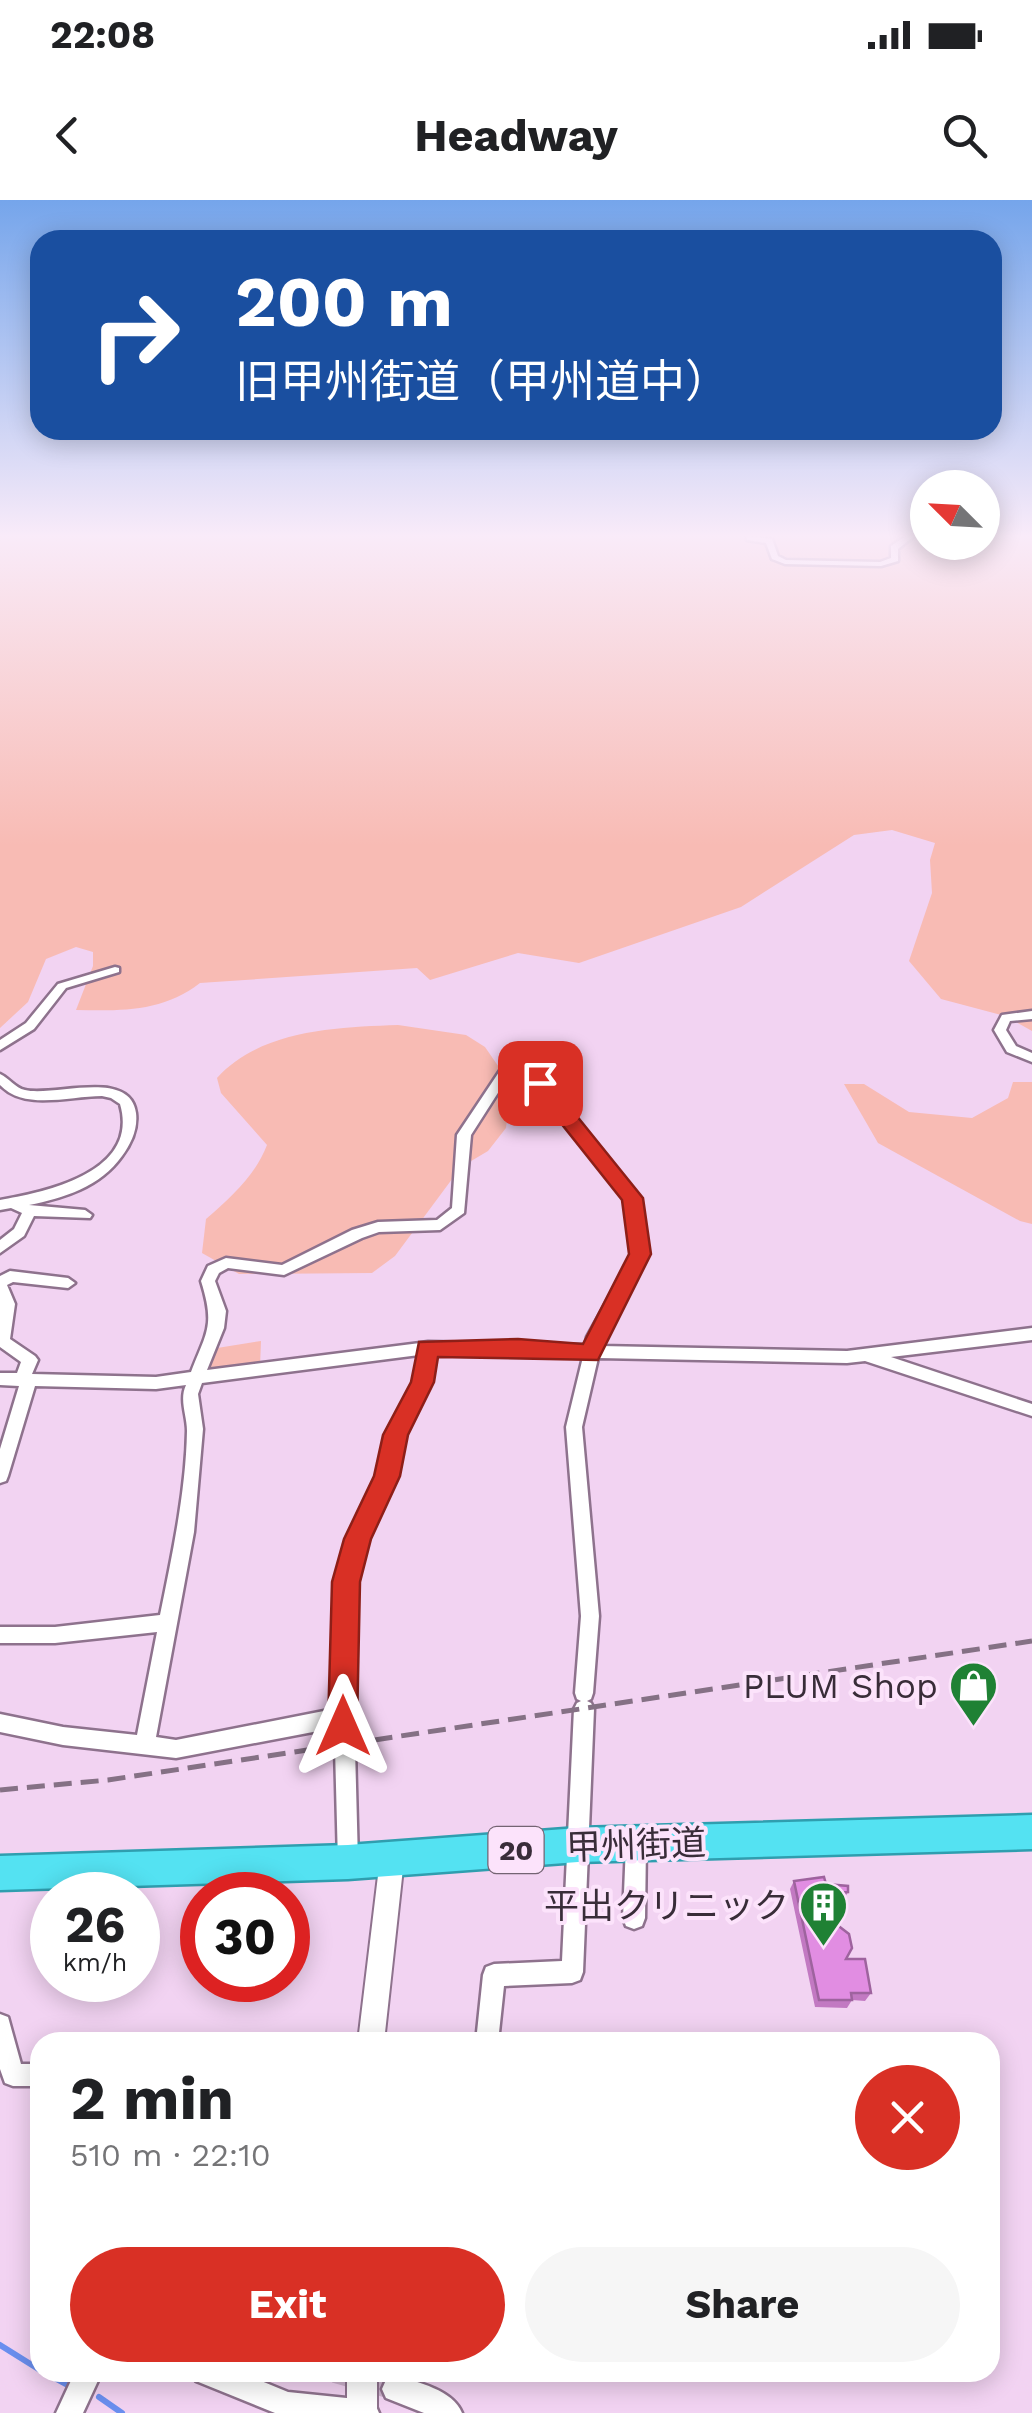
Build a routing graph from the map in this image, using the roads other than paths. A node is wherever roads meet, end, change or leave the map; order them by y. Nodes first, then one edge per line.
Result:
1 (114, 970) dead end
2 (1032, 1015) edge
3 (0, 1046) edge
4 (1032, 1058) edge
5 (0, 1078) edge
6 (6, 1204) edge
7 (30, 1211) junction
8 (85, 1215) dead end
9 (0, 1248) edge
10 (68, 1283) dead end
11 (0, 1284) edge
12 (1032, 1334) edge
13 (428, 1348) junction
14 (590, 1353) junction
15 (867, 1355) junction
16 (196, 1376) junction
17 (0, 1379) edge
18 (25, 1380) junction
19 (1032, 1410) edge
20 (0, 1476) edge
21 (170, 1622) junction
22 (0, 1635) edge
23 (0, 1722) edge
24 (343, 1730) junction
25 (144, 1747) junction
26 (1032, 1832) edge
27 (636, 1844) junction
28 (578, 1845) junction
29 (392, 1859) junction
30 (348, 1862) junction
31 (0, 1873) edge
32 (634, 1918) dead end
33 (371, 2032) edge
34 (488, 2032) edge
35 (2, 2039) edge
36 (30, 2075) edge
37 (85, 2382) edge
38 (230, 2382) edge
39 (362, 2382) edge
40 (396, 2389) tunnel mouth
41 (364, 2412) edge
42 (69, 2413) edge
43 (449, 2413) edge

1 - 3 street
2 - 4 street
5 - 6 street
6 - 7 street
7 - 8 street
7 - 9 street
10 - 11 street
11 - 18 street
12 - 15 street
13 - 14 street
13 - 16 street
13 - 24 street
14 - 15 street
14 - 16 street
14 - 28 street
15 - 19 street
16 - 18 street
16 - 21 street
17 - 18 street
18 - 20 street
21 - 22 street
21 - 25 street
23 - 25 street
24 - 25 street
24 - 30 street
26 - 27 highway, 甲州街道 / 20
27 - 28 highway, 甲州街道 / 20
27 - 32 street
28 - 29 highway, 甲州街道 / 20
28 - 34 street
29 - 30 highway, 甲州街道 / 20
29 - 33 street
30 - 31 highway, 甲州街道 / 20
35 - 36 street
37 - 42 street
38 - 41 street
39 - 41 street
40 - 43 street

